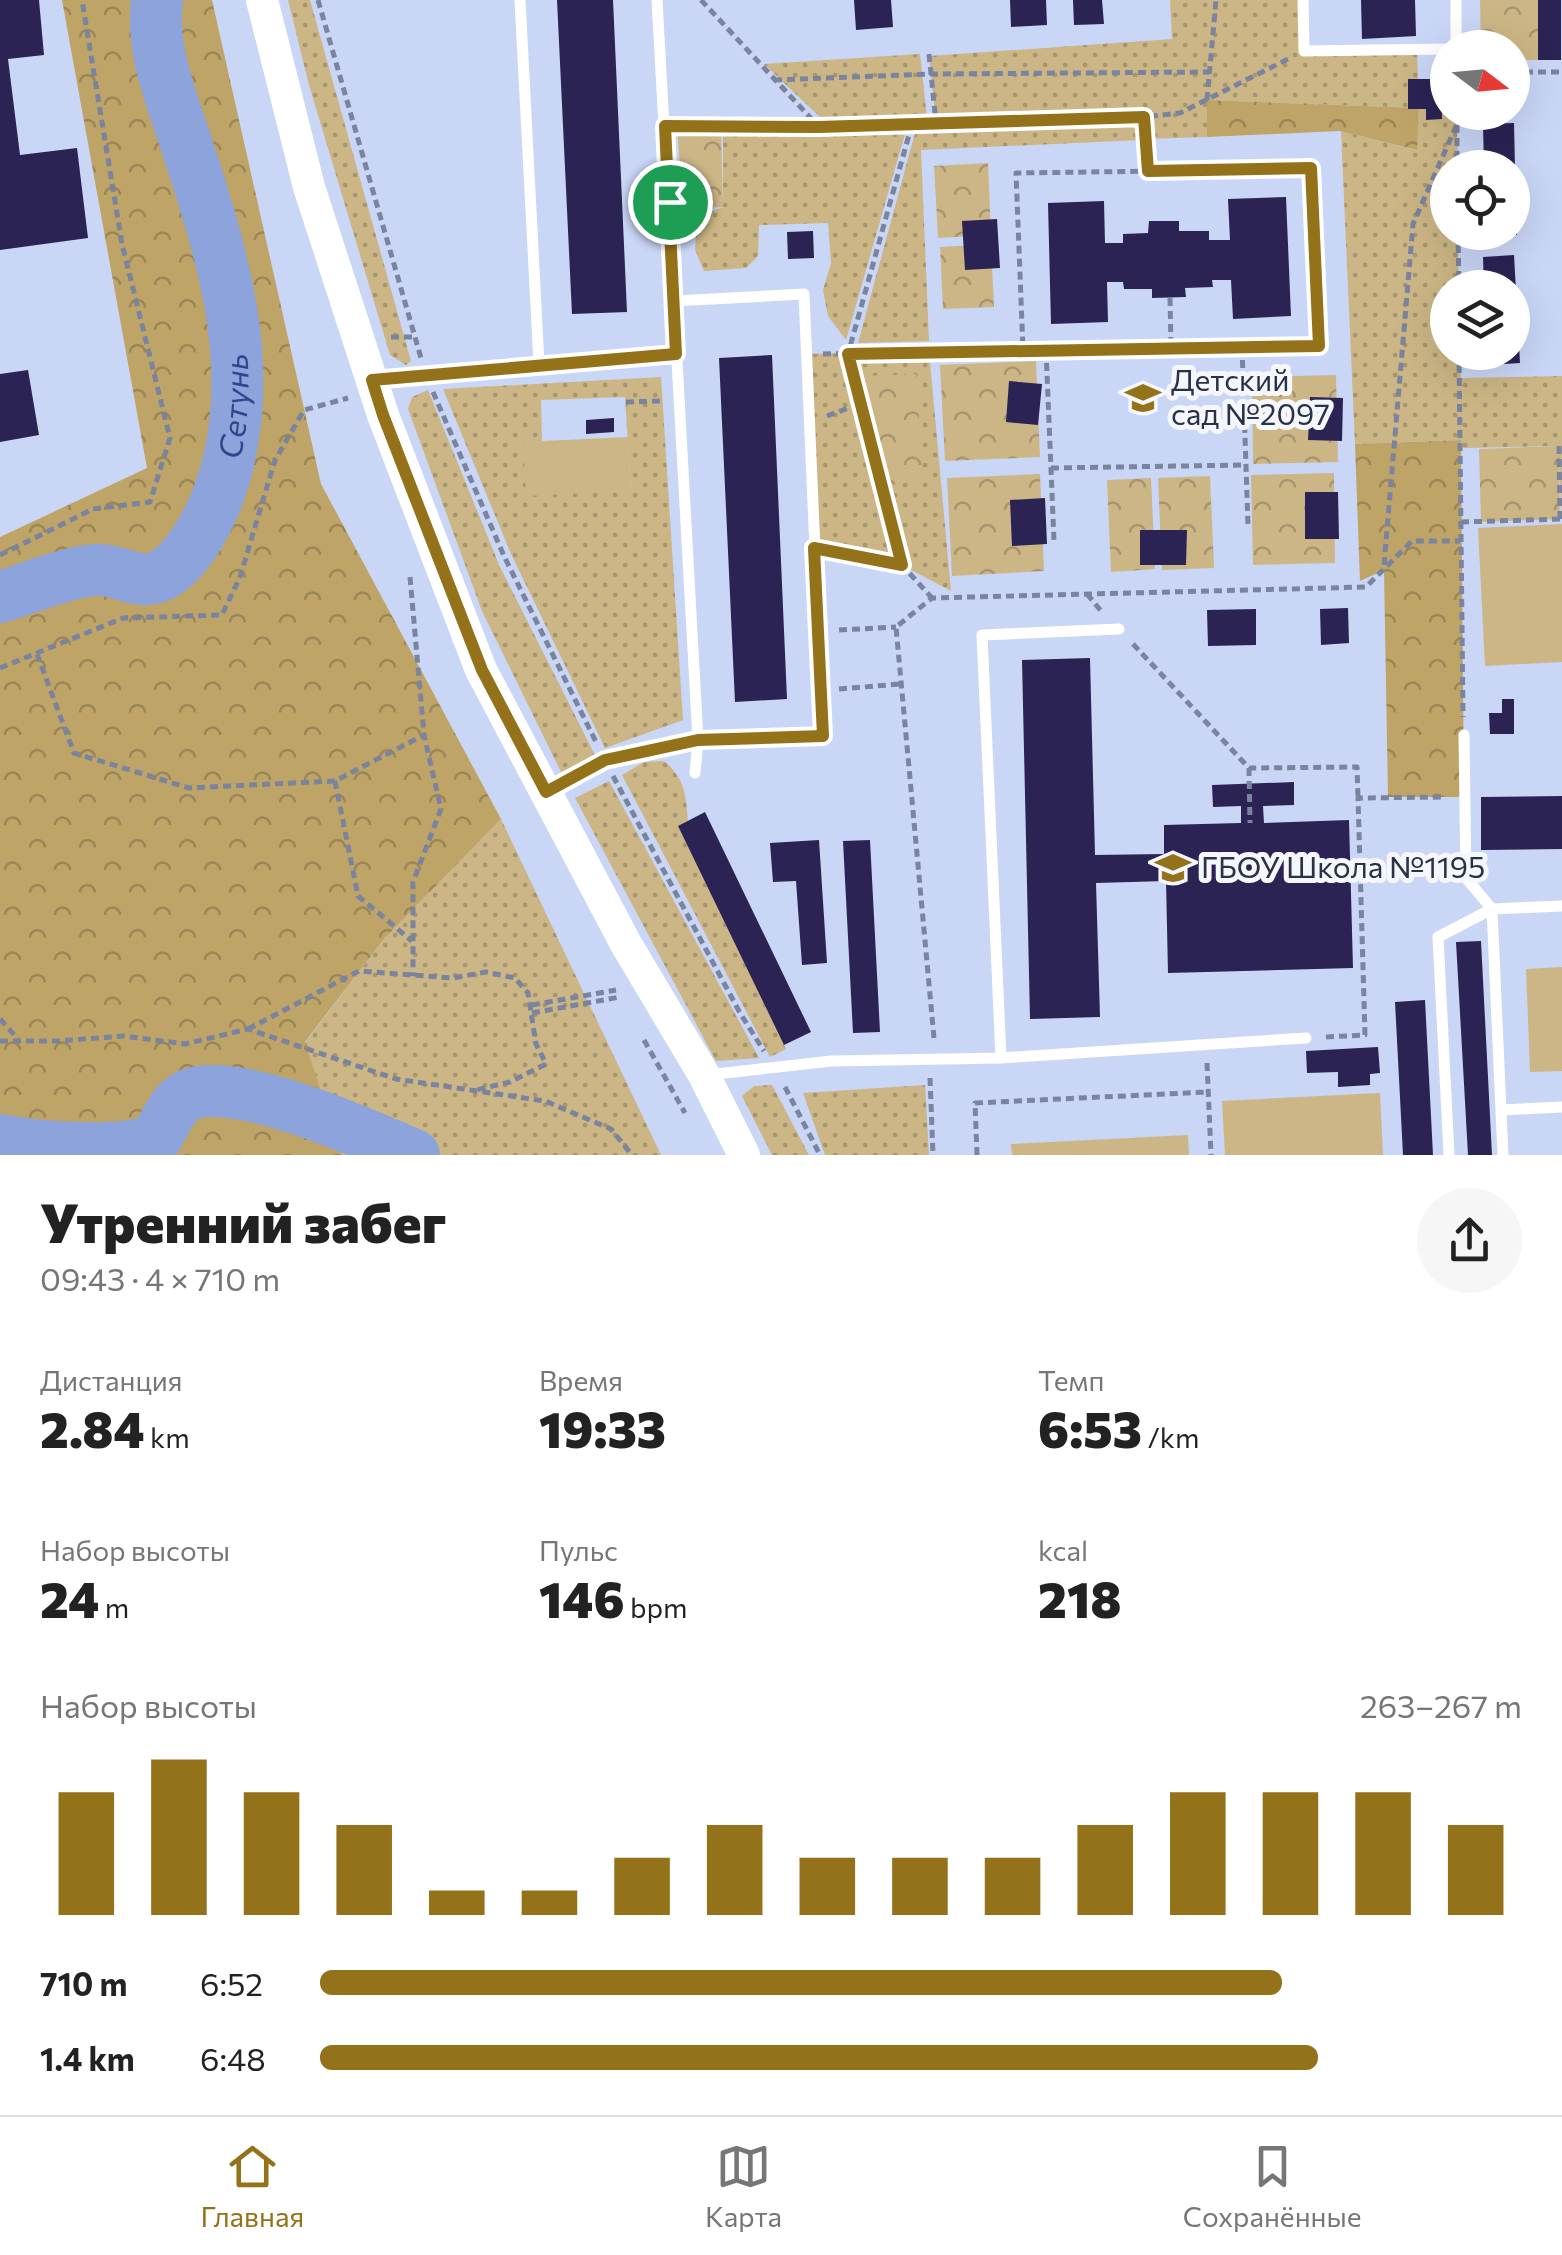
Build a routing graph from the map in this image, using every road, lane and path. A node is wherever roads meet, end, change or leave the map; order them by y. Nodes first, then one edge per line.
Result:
1 (82, 0) edge
2 (262, 0) edge
3 (318, 0) edge
4 (520, 0) edge
5 (657, 0) edge
6 (701, 0) edge
7 (1216, 0) edge
8 (1303, 0) edge
9 (1456, 0) edge
10 (1456, 30) edge
11 (1430, 48) edge
12 (1304, 51) junction
13 (929, 54) dead end
14 (1210, 72) junction
15 (1530, 72) edge
16 (1562, 72) edge
17 (931, 74) junction
18 (774, 80) junction
19 (1207, 100) junction
20 (1144, 117) junction
21 (936, 123) junction
22 (912, 124) junction
23 (665, 126) junction
24 (819, 127) junction
25 (1454, 130) edge
26 (1148, 171) junction
27 (1170, 298) dead end
28 (674, 301) junction
29 (385, 336) dead end
30 (413, 336) junction
31 (1242, 347) junction
32 (1171, 348) junction
33 (1023, 350) junction
34 (1046, 350) junction
35 (676, 354) junction
36 (805, 354) junction
37 (848, 354) junction
38 (540, 364) junction
39 (1459, 370) edge
40 (426, 373) junction
41 (362, 388) junction
42 (678, 401) junction
43 (626, 402) dead end
44 (862, 403) junction
45 (809, 423) junction
46 (1562, 446) edge
47 (1246, 465) junction
48 (1051, 468) junction
49 (1561, 519) edge
50 (1461, 522) junction
51 (1248, 526) dead end
52 (1460, 541) junction
53 (1054, 542) dead end
54 (814, 548) junction
55 (0, 555) edge
56 (902, 565) junction
57 (410, 566) dead end
58 (1366, 587) junction
59 (1088, 594) junction
60 (932, 598) junction
61 (896, 628) junction
62 (1118, 629) junction
63 (837, 630) dead end
64 (36, 653) junction
65 (0, 668) edge
66 (900, 684) junction
67 (838, 689) dead end
68 (424, 735) junction
69 (1464, 735) joint
70 (698, 740) junction
71 (605, 760) junction
72 (1249, 768) junction
73 (695, 772) dead end
74 (335, 782) junction
75 (546, 792) junction
76 (1358, 798) junction
77 (1441, 798) dead end
78 (1250, 823) dead end
79 (1562, 906) edge
80 (1492, 909) junction
81 (413, 941) junction
82 (413, 976) junction
83 (616, 990) dead end
84 (620, 997) dead end
85 (532, 1009) junction
86 (0, 1019) edge
87 (248, 1029) junction
88 (1306, 1038) joint
89 (0, 1041) edge
90 (20, 1041) junction
91 (1206, 1046) junction
92 (1001, 1058) junction
93 (930, 1059) junction
94 (774, 1066) junction
95 (704, 1076) junction
96 (473, 1091) junction
97 (1208, 1092) junction
98 (1562, 1107) edge
99 (1501, 1110) junction
100 (632, 1155) edge
101 (744, 1155) edge
102 (820, 1155) edge
103 (933, 1155) edge
104 (977, 1155) edge
105 (1211, 1155) edge
106 (1449, 1155) edge
107 (1503, 1155) edge

1 - 55 path
2 - 41 street
3 - 30 path
4 - 38 lane
5 - 23 lane
6 - 18 path
7 - 14 path
8 - 12 lane
9 - 10 lane
11 - 12 lane
12 - 19 path
13 - 17 path
14 - 17 path
14 - 19 path
15 - 16 path
17 - 18 path
17 - 21 path
18 - 24 path
19 - 20 path
20 - 21 path
20 - 26 path
21 - 22 path
22 - 24 path
22 - 37 path
23 - 24 path
23 - 28 lane
25 - 58 path
26 - 31 path
26 - 33 path
27 - 32 path
28 - 35 lane
28 - 36 lane
29 - 30 path
30 - 40 path
31 - 32 path
31 - 47 path
32 - 34 path
33 - 34 path
33 - 37 path
34 - 48 path
35 - 38 lane
35 - 42 lane
36 - 37 path
36 - 45 lane
37 - 44 path
38 - 40 lane
39 - 50 path
40 - 41 lane
40 - 71 path
41 - 64 path
41 - 75 street
42 - 43 path
42 - 70 lane
44 - 45 path
44 - 56 path
45 - 54 lane
46 - 49 path
47 - 48 path
47 - 51 path
48 - 53 path
49 - 50 path
50 - 52 path
52 - 58 path
52 - 69 path
54 - 56 path
54 - 70 lane
56 - 60 path
57 - 68 path
58 - 59 path
59 - 60 path
59 - 62 path
60 - 61 path
61 - 63 path
61 - 66 path
62 - 72 path
62 - 92 lane
64 - 65 path
64 - 74 path
66 - 67 path
66 - 93 path
68 - 74 path
68 - 81 path
69 - 80 lane
70 - 71 lane
70 - 73 lane
71 - 75 lane
71 - 94 path
72 - 76 path
72 - 78 path
74 - 81 path
75 - 95 street
76 - 77 path
76 - 88 path
79 - 80 lane
80 - 99 lane
80 - 106 lane
81 - 82 path
82 - 85 path
82 - 87 path
83 - 85 path
84 - 85 path
85 - 96 path
86 - 90 path
87 - 90 path
87 - 96 path
88 - 91 lane
89 - 90 path
91 - 92 lane
91 - 97 path
92 - 93 lane
93 - 94 lane
93 - 103 path
94 - 95 lane
94 - 102 path
95 - 101 street
96 - 100 path
97 - 104 path
97 - 105 path
98 - 99 lane
99 - 107 lane

